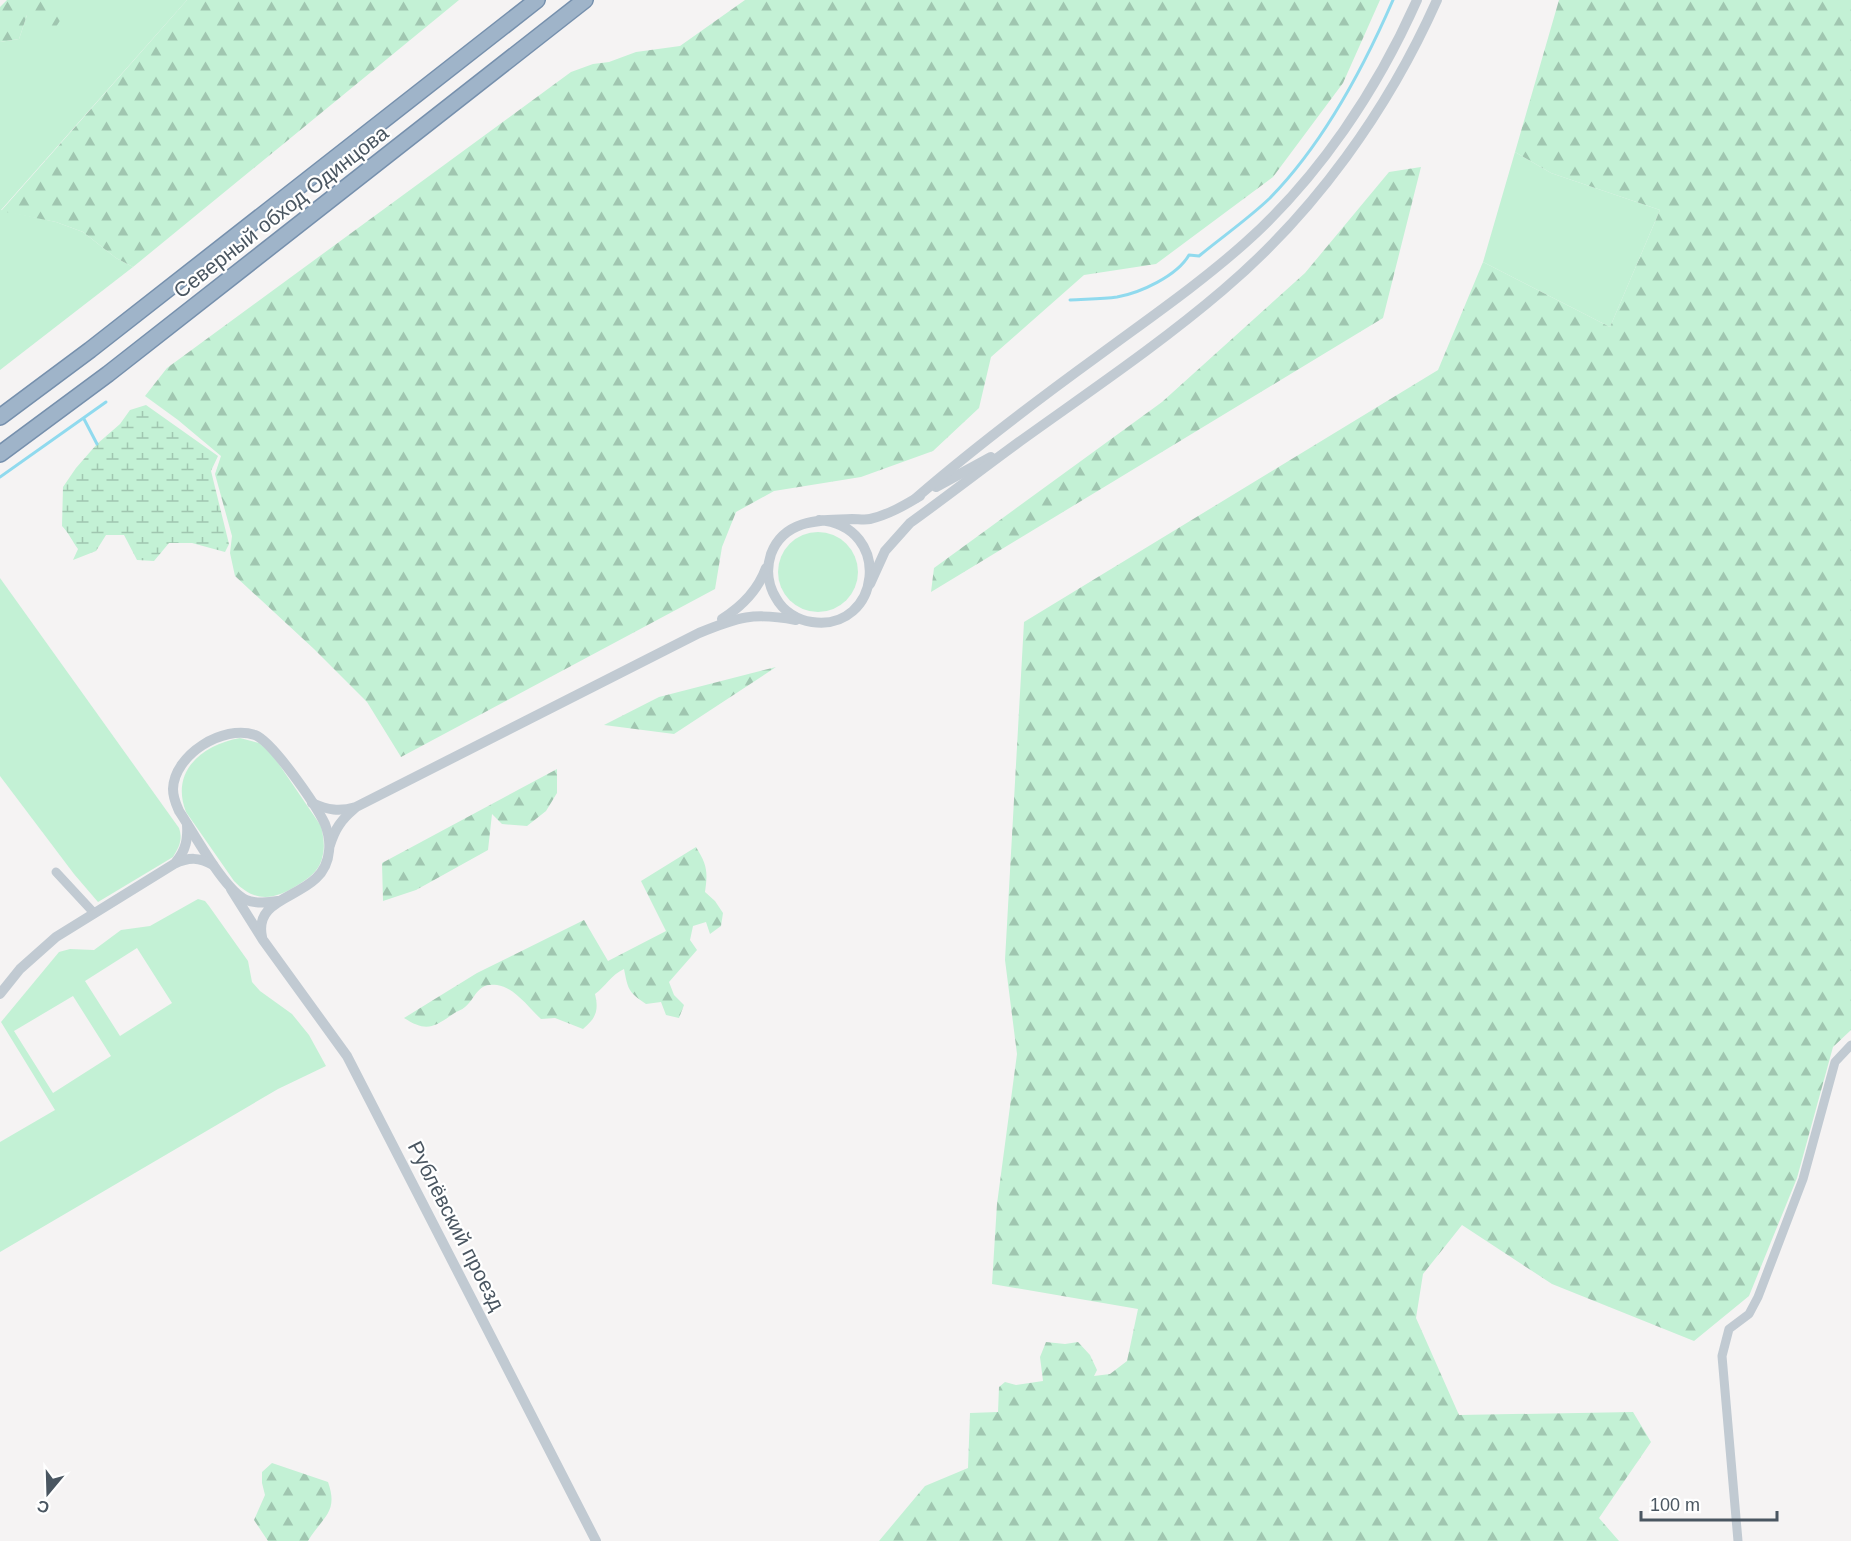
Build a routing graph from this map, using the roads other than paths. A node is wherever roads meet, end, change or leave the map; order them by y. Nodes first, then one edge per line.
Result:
1 (537, 0) edge
2 (585, 0) edge
3 (1417, 0) edge
4 (1437, 0) edge
5 (0, 417) edge
6 (1025, 438) junction
7 (0, 454) edge
8 (916, 498) junction
9 (819, 520) junction
10 (772, 551) junction
11 (870, 584) junction
12 (811, 622) junction
13 (699, 633) junction
14 (312, 803) junction
15 (356, 807) junction
16 (187, 823) junction
17 (330, 845) junction
18 (174, 864) junction
19 (216, 867) junction
20 (56, 872) dead end
21 (231, 889) junction
22 (278, 901) junction
23 (94, 913) junction
24 (263, 940) junction
25 (0, 994) edge
26 (1851, 1045) edge
27 (596, 1541) edge
28 (1738, 1541) edge

1 - 5 highway, Северный обход Одинцова
2 - 7 highway, Северный обход Одинцова
3 - 8 street
4 - 6 street
6 - 8 street
6 - 11 street
8 - 9 street
9 - 10 street
9 - 11 street
10 - 12 street
10 - 13 street
11 - 12 street
12 - 13 street
13 - 15 street
14 - 15 street
14 - 16 street
14 - 17 street
15 - 17 street
16 - 18 street
16 - 19 street
17 - 22 street
18 - 19 street
18 - 23 street
19 - 21 street
20 - 23 street
21 - 22 street
21 - 24 street, Рублёвский проезд
22 - 24 street
23 - 25 street
24 - 27 street, Рублёвский проезд
26 - 28 street

